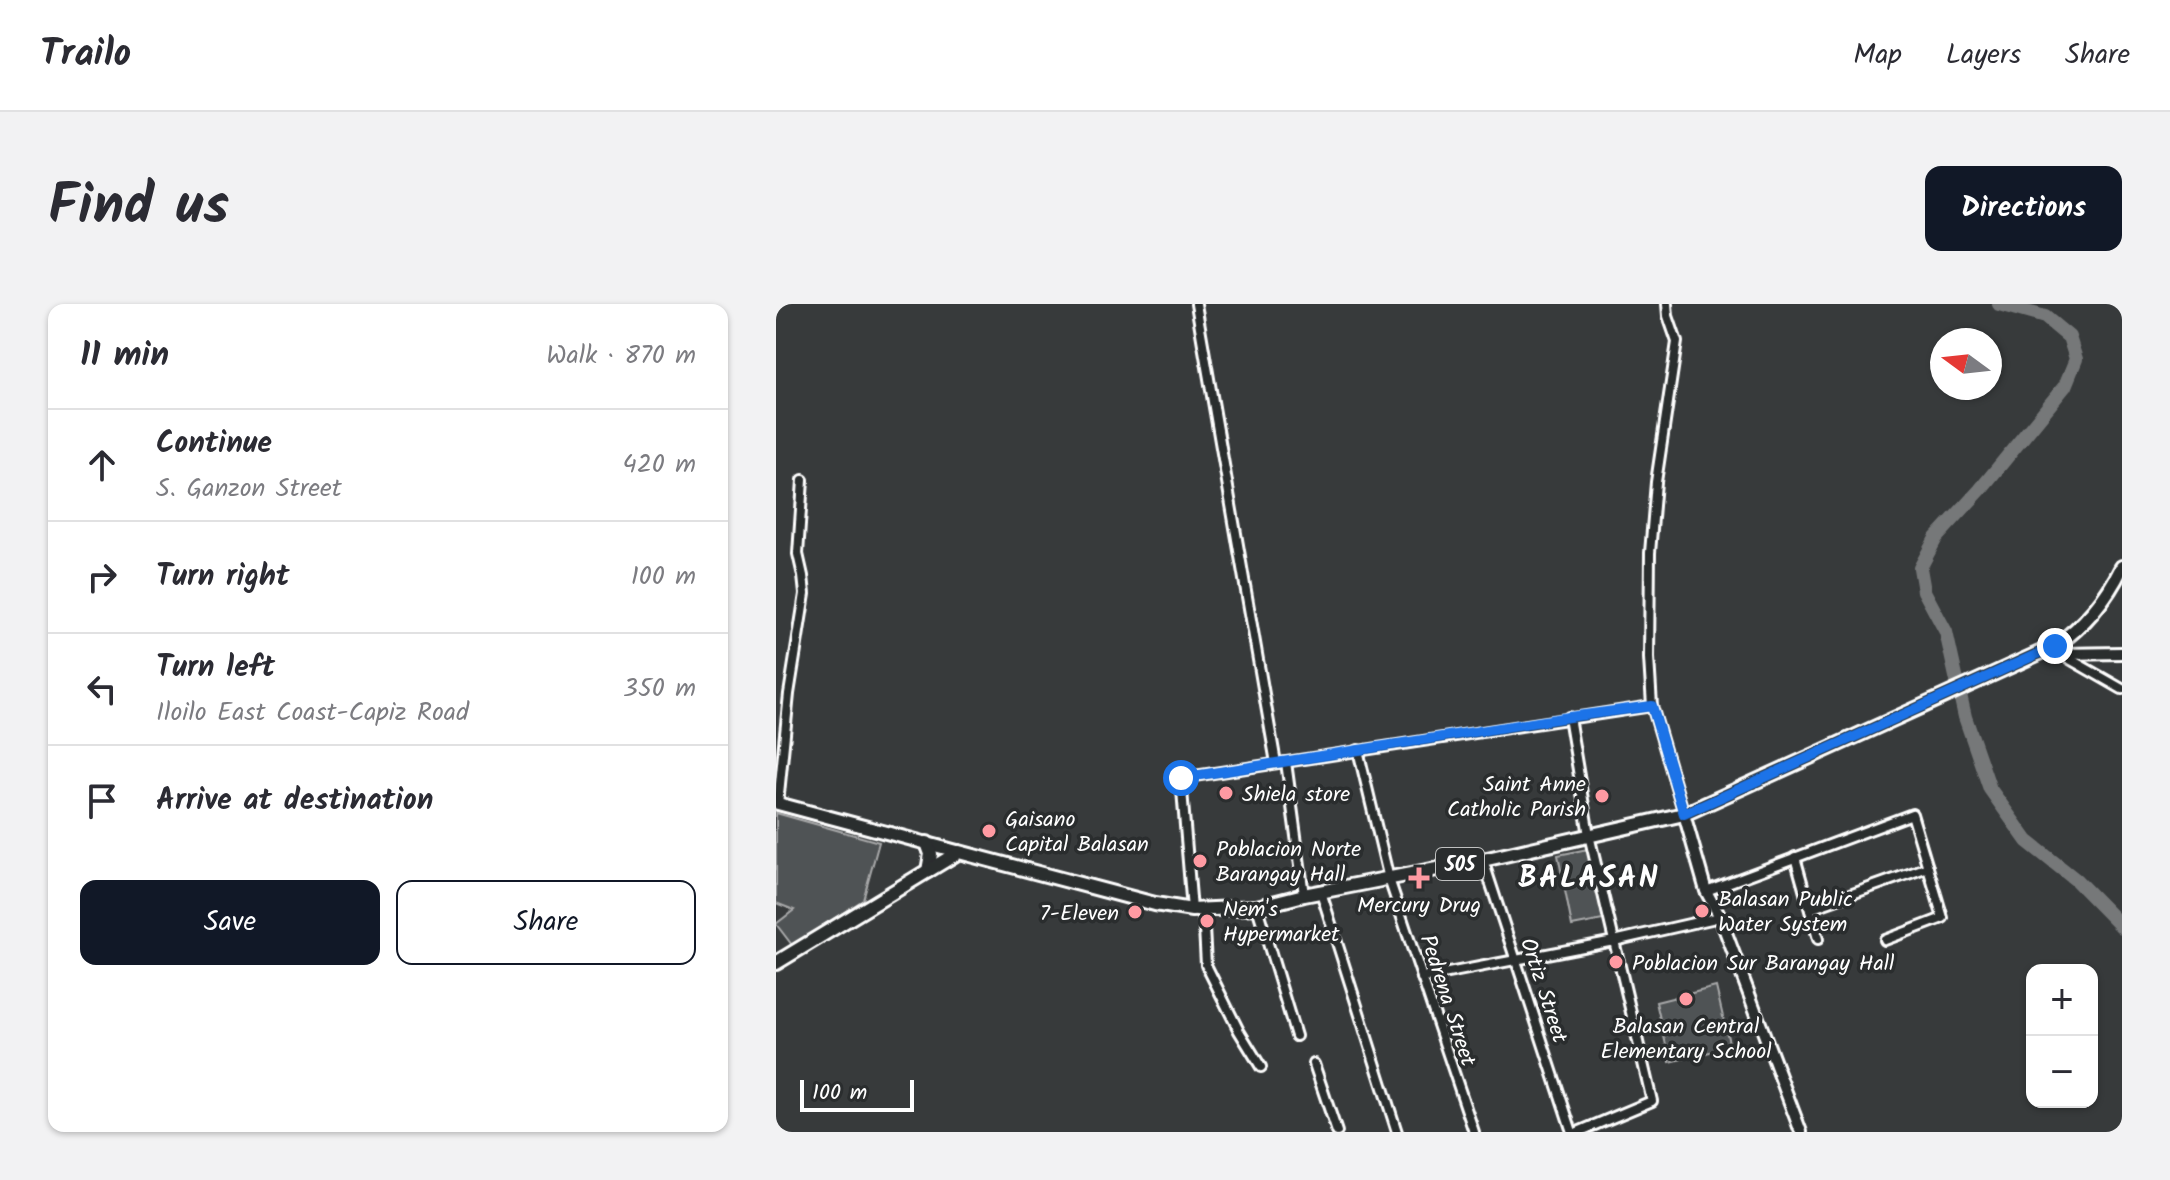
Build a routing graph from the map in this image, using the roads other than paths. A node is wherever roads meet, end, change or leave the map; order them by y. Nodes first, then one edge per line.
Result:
1 (1196, 304) edge
2 (1667, 304) edge
3 (803, 480) dead end
4 (2122, 567) edge
5 (2058, 650) junction
6 (2122, 653) edge
7 (2122, 689) edge
8 (1652, 706) junction
9 (1569, 717) junction
10 (1358, 750) junction
11 (1281, 762) junction
12 (777, 804) edge
13 (1684, 814) junction
14 (1589, 835) junction
15 (927, 843) junction
16 (959, 852) junction
17 (1795, 857) junction
18 (1483, 860) junction
19 (1928, 867) junction
20 (928, 871) junction
21 (1389, 879) junction
22 (1706, 891) junction
23 (1321, 892) junction
24 (1304, 895) junction
25 (1257, 907) junction
26 (1810, 909) junction
27 (1198, 910) junction
28 (1720, 917) junction
29 (1818, 939) dead end
30 (1885, 940) dead end
31 (1614, 941) junction
32 (1516, 960) junction
33 (776, 963) edge
34 (1422, 978) junction
35 (1296, 1036) dead end
36 (1314, 1064) dead end
37 (1261, 1067) dead end
38 (1337, 1132) edge
39 (1397, 1132) edge
40 (1474, 1132) edge
41 (1575, 1132) edge
42 (1801, 1132) edge

1 - 11 street
2 - 8 street
3 - 12 street
4 - 5 main road, 505
5 - 6 street
5 - 7 street
5 - 13 main road, 505
8 - 9 street
8 - 13 street
9 - 10 street
9 - 14 street
10 - 11 street
10 - 21 street, Pedrena Street
11 - 24 street
11 - 27 street
12 - 15 main road
13 - 14 main road, 505
13 - 22 street
14 - 18 main road, 505
14 - 31 street
15 - 16 main road
15 - 20 main road
16 - 20 main road
16 - 27 main road, 505
17 - 19 street
17 - 22 street
17 - 26 street
18 - 21 main road, 505
18 - 32 street, Ortiz Street
19 - 26 street
19 - 30 street
20 - 33 main road
21 - 23 main road, 505
21 - 34 street, Pedrena Street
22 - 28 street
23 - 24 main road, 505
23 - 39 street
24 - 25 main road, 505
25 - 27 main road, 505
25 - 35 street
26 - 29 street
27 - 37 street
28 - 31 street
28 - 42 street
31 - 32 street
31 - 41 street
32 - 34 street
32 - 41 street, Ortiz Street
34 - 40 street, Pedrena Street
36 - 38 street

